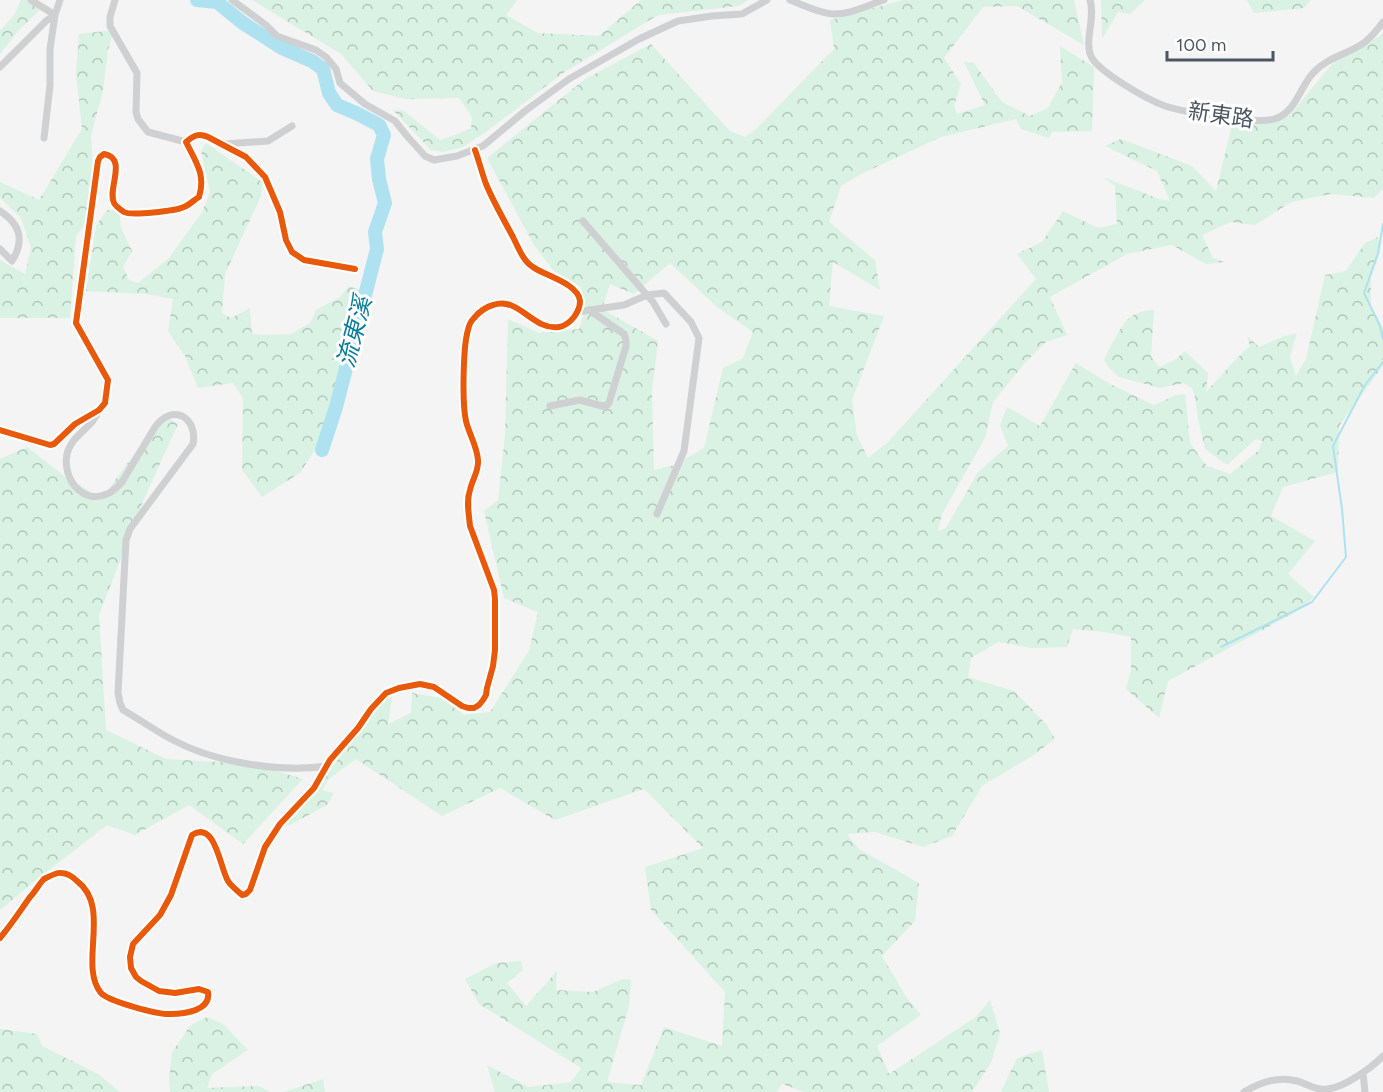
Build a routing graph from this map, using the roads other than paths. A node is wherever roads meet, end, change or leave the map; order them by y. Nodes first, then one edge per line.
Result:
1 (31, 0) edge
2 (60, 0) edge
3 (115, 0) edge
4 (232, 0) edge
5 (766, 0) edge
6 (790, 0) edge
7 (884, 0) edge
8 (1090, 0) edge
9 (54, 15) junction
10 (1383, 21) edge
11 (0, 67) edge
12 (292, 126) dead end
13 (44, 138) dead end
14 (186, 142) junction
15 (222, 144) junction
16 (475, 150) junction
17 (0, 211) edge
18 (583, 221) dead end
19 (0, 249) edge
20 (355, 269) dead end
21 (647, 295) junction
22 (589, 310) junction
23 (577, 312) junction
24 (666, 324) dead end
25 (550, 406) dead end
26 (99, 410) junction
27 (0, 430) edge
28 (657, 514) dead end
29 (327, 766) junction
30 (0, 938) edge
31 (1383, 1056) edge
32 (1363, 1073) junction
33 (1244, 1092) edge
34 (1365, 1092) edge

1 - 9 street
2 - 9 street
3 - 14 street
4 - 16 street
5 - 16 street
6 - 7 street
8 - 10 street, 新東路
9 - 11 street
9 - 13 street
12 - 15 street
14 - 15 street
14 - 26 street
15 - 20 street
16 - 23 street
17 - 19 street
18 - 21 street
21 - 22 street
21 - 24 street
21 - 28 street
22 - 23 street
22 - 25 street
23 - 29 street
26 - 27 street
26 - 29 street
29 - 30 street
31 - 32 street
32 - 33 street
32 - 34 street

